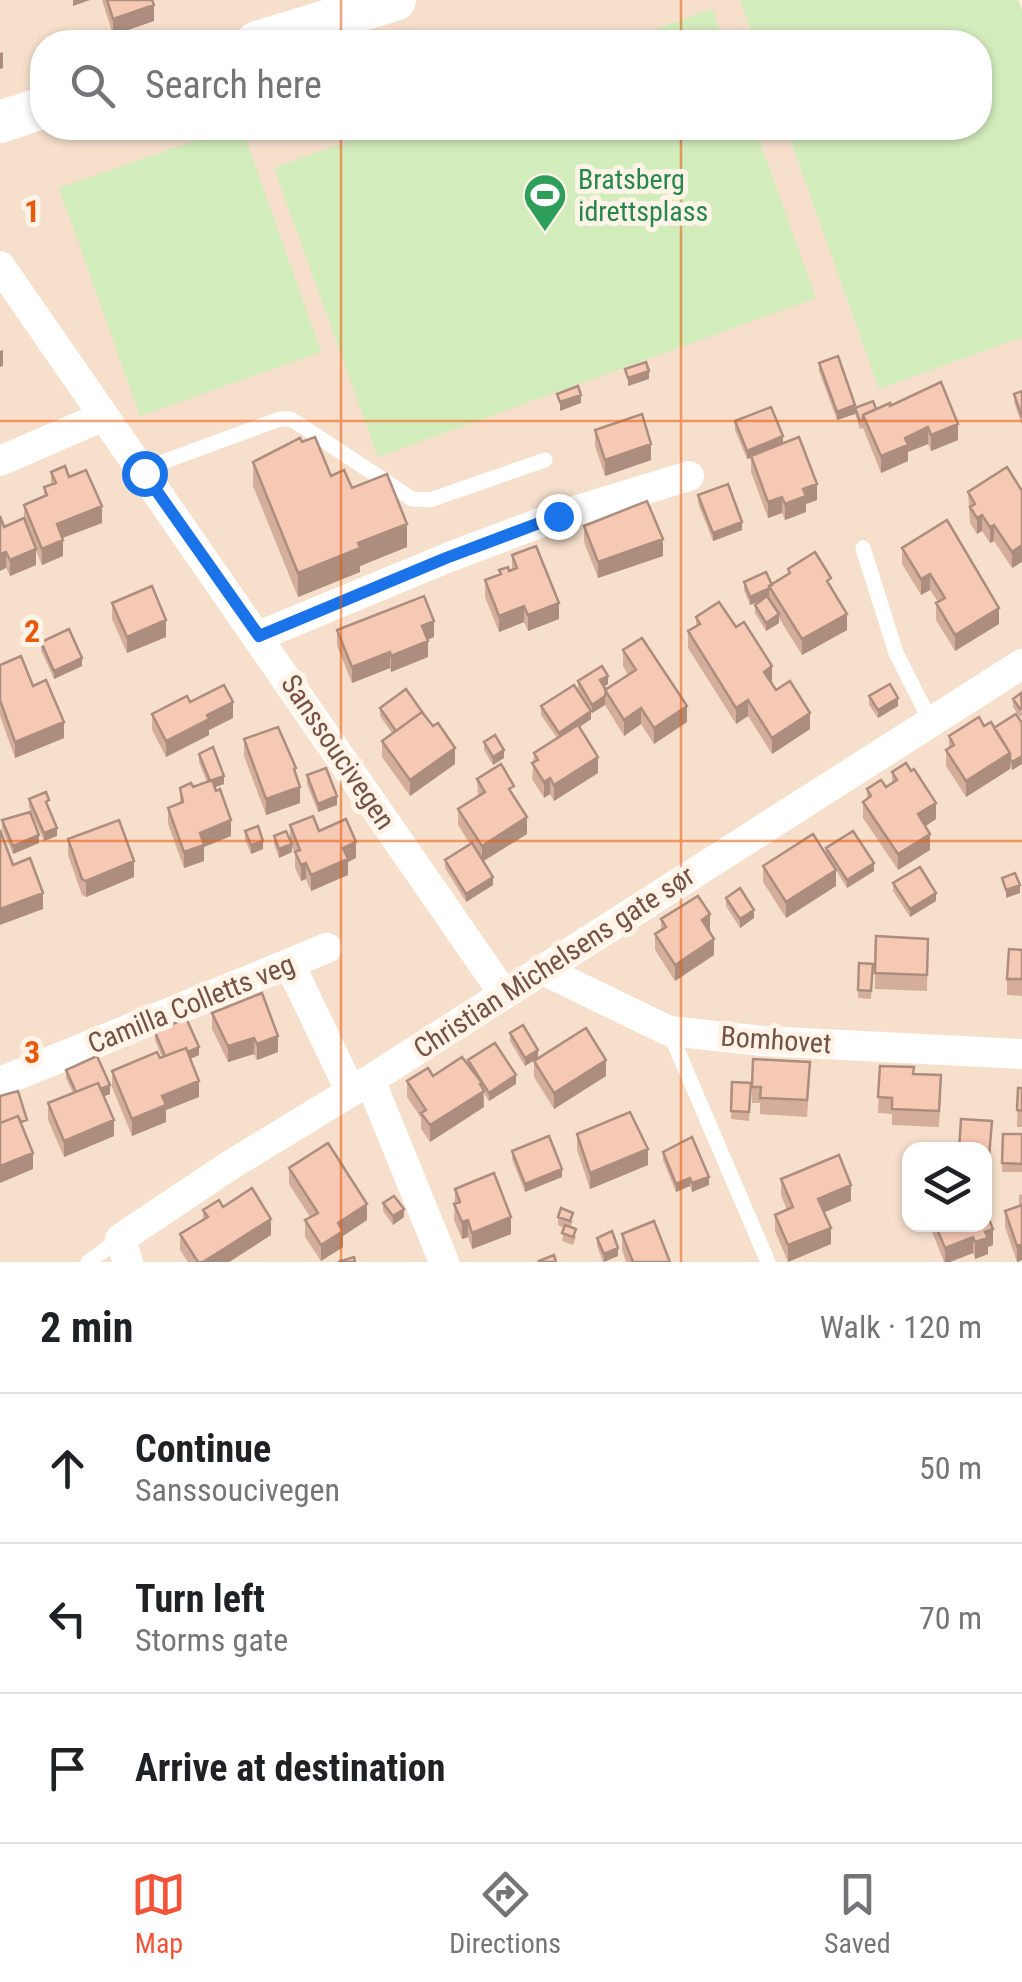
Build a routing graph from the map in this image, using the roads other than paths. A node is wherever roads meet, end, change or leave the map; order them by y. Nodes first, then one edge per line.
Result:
1 (396, 0) edge
2 (297, 30) edge
3 (30, 112) edge
4 (0, 122) edge
5 (0, 266) edge
6 (104, 416) junction
7 (545, 460) dead end
8 (0, 461) edge
9 (144, 473) junction
10 (689, 476) dead end
11 (863, 548) dead end
12 (259, 636) junction
13 (1022, 664) edge
14 (931, 722) junction
15 (326, 948) dead end
16 (290, 965) junction
17 (542, 970) junction
18 (504, 994) junction
19 (669, 1030) junction
20 (1022, 1054) edge
21 (0, 1082) edge
22 (360, 1086) junction
23 (124, 1251) edge
24 (88, 1262) edge
25 (444, 1262) edge
26 (768, 1262) edge

1 - 2 main road
3 - 4 main road
5 - 6 street, Sanssoucivegen
6 - 8 street
6 - 9 street, Sanssoucivegen
7 - 9 lane
9 - 12 street, Sanssoucivegen
10 - 12 street
11 - 14 lane
12 - 18 street, Sanssoucivegen
13 - 14 street, Christian Michelsens gate sør
14 - 17 street, Christian Michelsens gate sør
15 - 16 street, Camilla Colletts veg
16 - 21 street, Camilla Colletts veg
16 - 22 street
17 - 18 street, Christian Michelsens gate sør
17 - 19 street, Bomhovet
18 - 22 street, Christian Michelsens gate sør
19 - 20 street, Bomhovet
19 - 26 lane
22 - 23 street, Christian Michelsens gate sør
22 - 25 street
23 - 24 lane, Christian Michelsens gate sør

